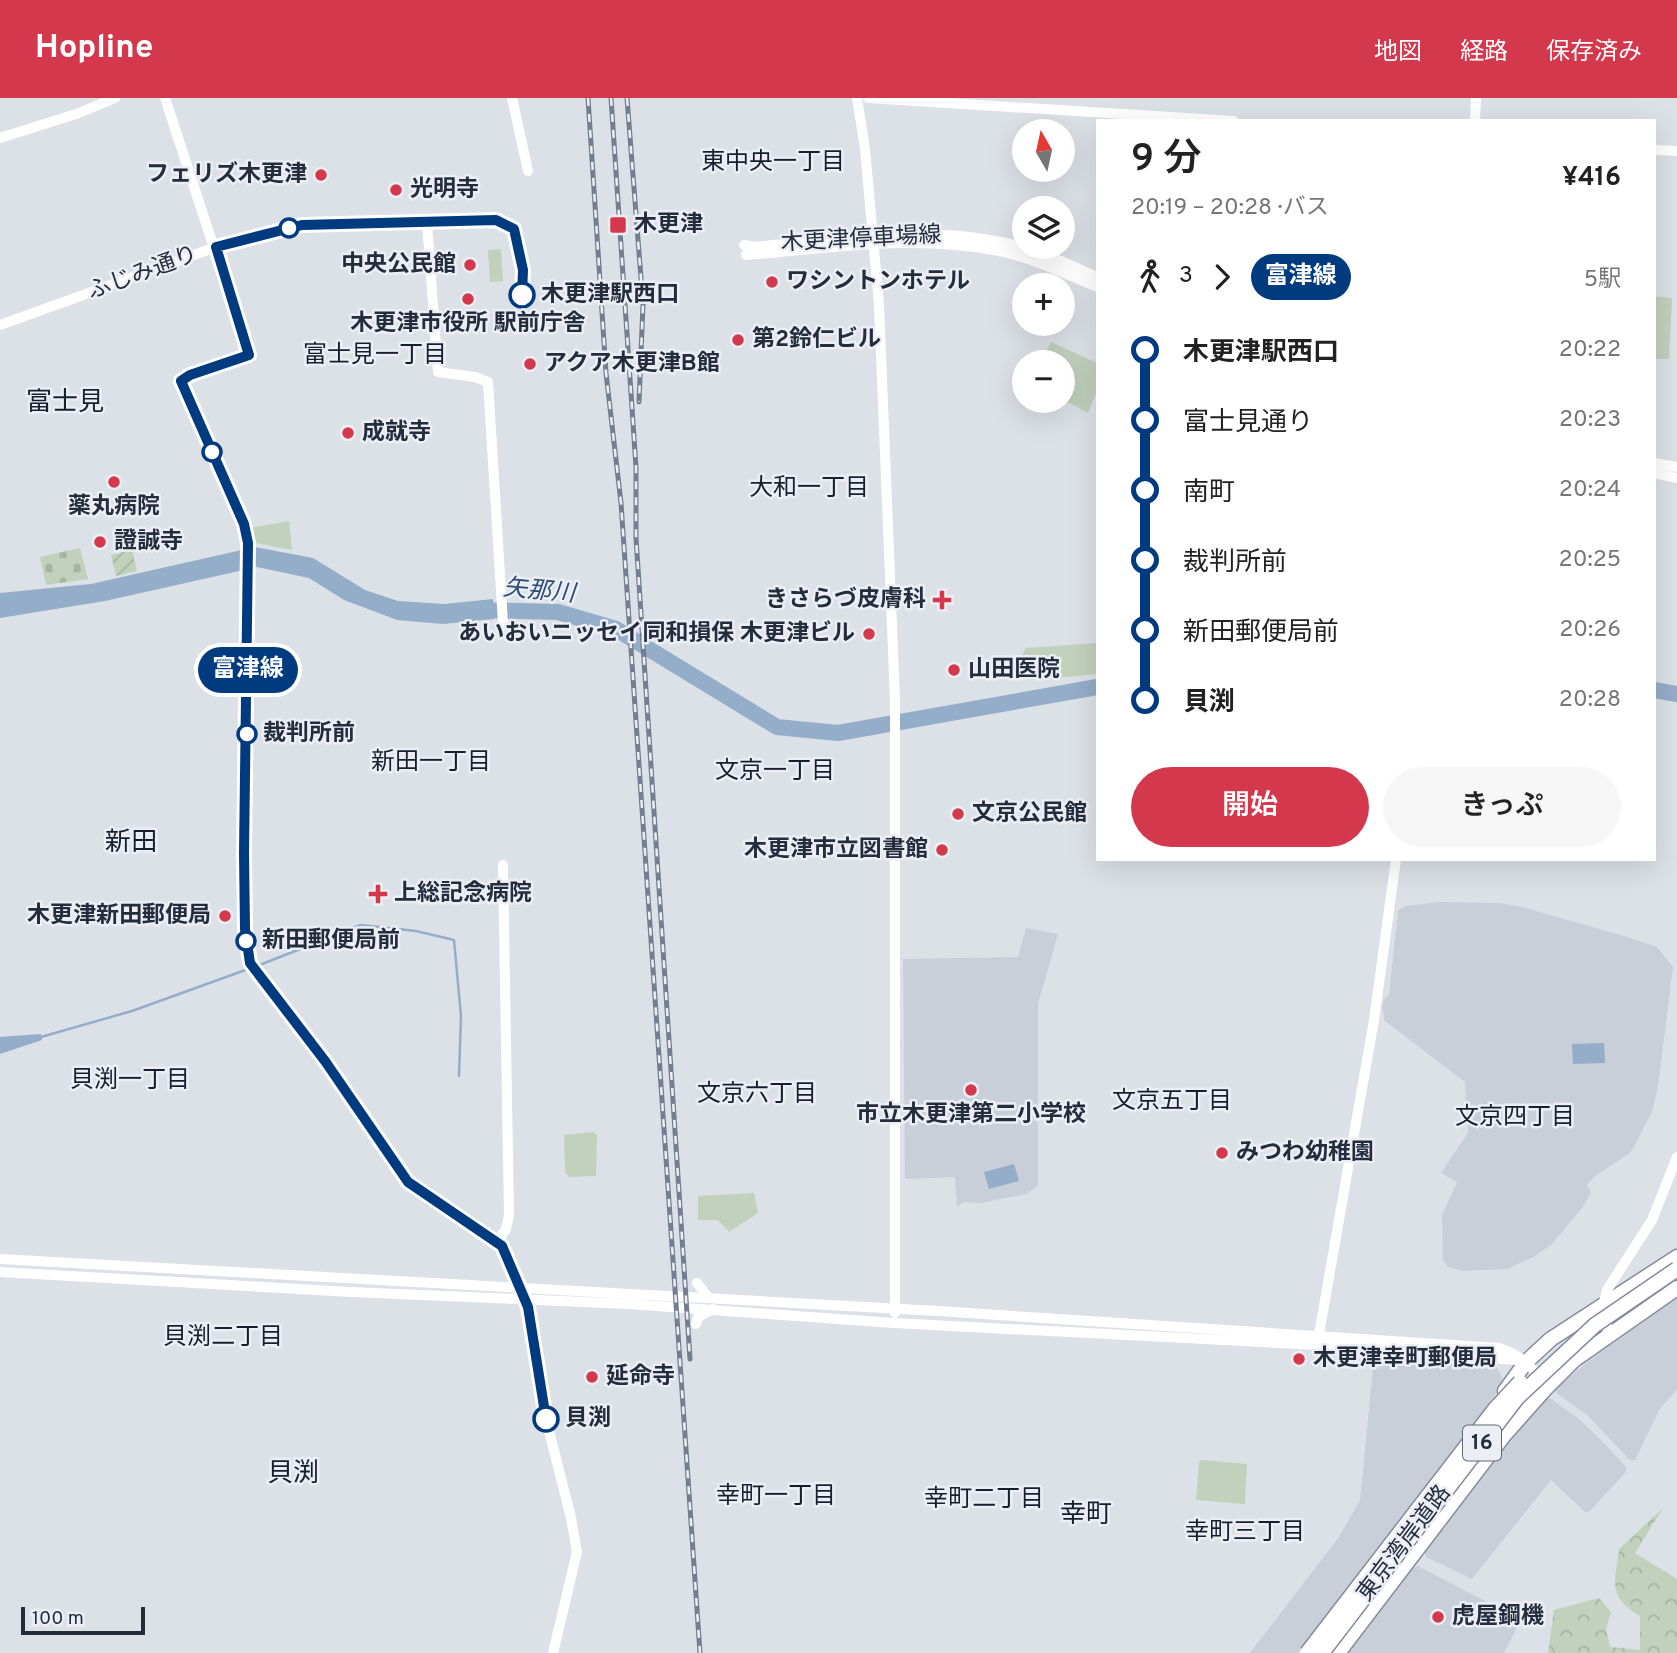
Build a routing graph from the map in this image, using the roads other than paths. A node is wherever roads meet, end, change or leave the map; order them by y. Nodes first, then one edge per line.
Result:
1 (115, 98) edge
2 (164, 98) edge
3 (512, 98) edge
4 (857, 98) edge
5 (868, 98) edge
6 (1476, 98) edge
7 (1202, 119) edge
8 (1475, 119) edge
9 (0, 138) edge
10 (1656, 150) edge
11 (1677, 151) edge
12 (528, 171) dead end
13 (496, 220) dead end
14 (427, 223) junction
15 (873, 240) junction
16 (216, 247) junction
17 (745, 250) dead end
18 (1096, 277) edge
19 (1096, 287) edge
20 (0, 325) edge
21 (1656, 463) edge
22 (1677, 467) edge
23 (1656, 473) edge
24 (1677, 478) edge
25 (503, 623) dead end
26 (1396, 861) edge
27 (503, 865) dead end
28 (1677, 1157) edge
29 (498, 1241) junction
30 (1677, 1257) edge
31 (0, 1259) edge
32 (1677, 1269) edge
33 (0, 1272) edge
34 (665, 1283) dead end
35 (697, 1283) dead end
36 (1677, 1287) edge
37 (523, 1294) junction
38 (644, 1294) junction
39 (708, 1297) junction
40 (1604, 1302) junction
41 (656, 1305) junction
42 (896, 1308) junction
43 (713, 1309) junction
44 (668, 1318) dead end
45 (894, 1323) junction
46 (696, 1324) dead end
47 (1608, 1335) junction
48 (1318, 1340) junction
49 (1570, 1347) junction
50 (1526, 1362) junction
51 (1545, 1389) junction
52 (553, 1653) edge
53 (1305, 1653) edge
54 (1322, 1653) edge
55 (1338, 1653) edge

1 - 9 street
2 - 16 street
3 - 12 street
4 - 15 street
5 - 7 street
6 - 8 street
10 - 11 street
13 - 14 street, ふじみ通り
14 - 16 street, ふじみ通り
14 - 25 street
15 - 17 street, 木更津停車場線
15 - 18 street, 木更津停車場線
15 - 19 street, 木更津停車場線
15 - 42 street
16 - 20 street, ふじみ通り
16 - 29 street
21 - 22 street
23 - 24 street
26 - 48 street
27 - 29 street
28 - 40 street
29 - 37 street
30 - 40 highway, 16
31 - 37 street
32 - 49 highway, 東京湾岸道路 / 16, bridge
33 - 37 street
34 - 38 street
35 - 39 street
36 - 47 highway, 東京湾岸道路 / 16
37 - 38 street
37 - 41 street
37 - 52 street
38 - 39 street
39 - 42 street
40 - 47 street
40 - 50 highway, 16
41 - 43 street
41 - 44 street
42 - 45 street
42 - 48 street
43 - 45 street
43 - 46 street
45 - 48 street
47 - 51 highway, 東京湾岸道路 / 16
48 - 50 street
49 - 53 highway, 16, bridge
49 - 54 highway, 東京湾岸道路 / 16, bridge
50 - 51 street
50 - 53 highway, 16
51 - 55 highway, 東京湾岸道路 / 16

